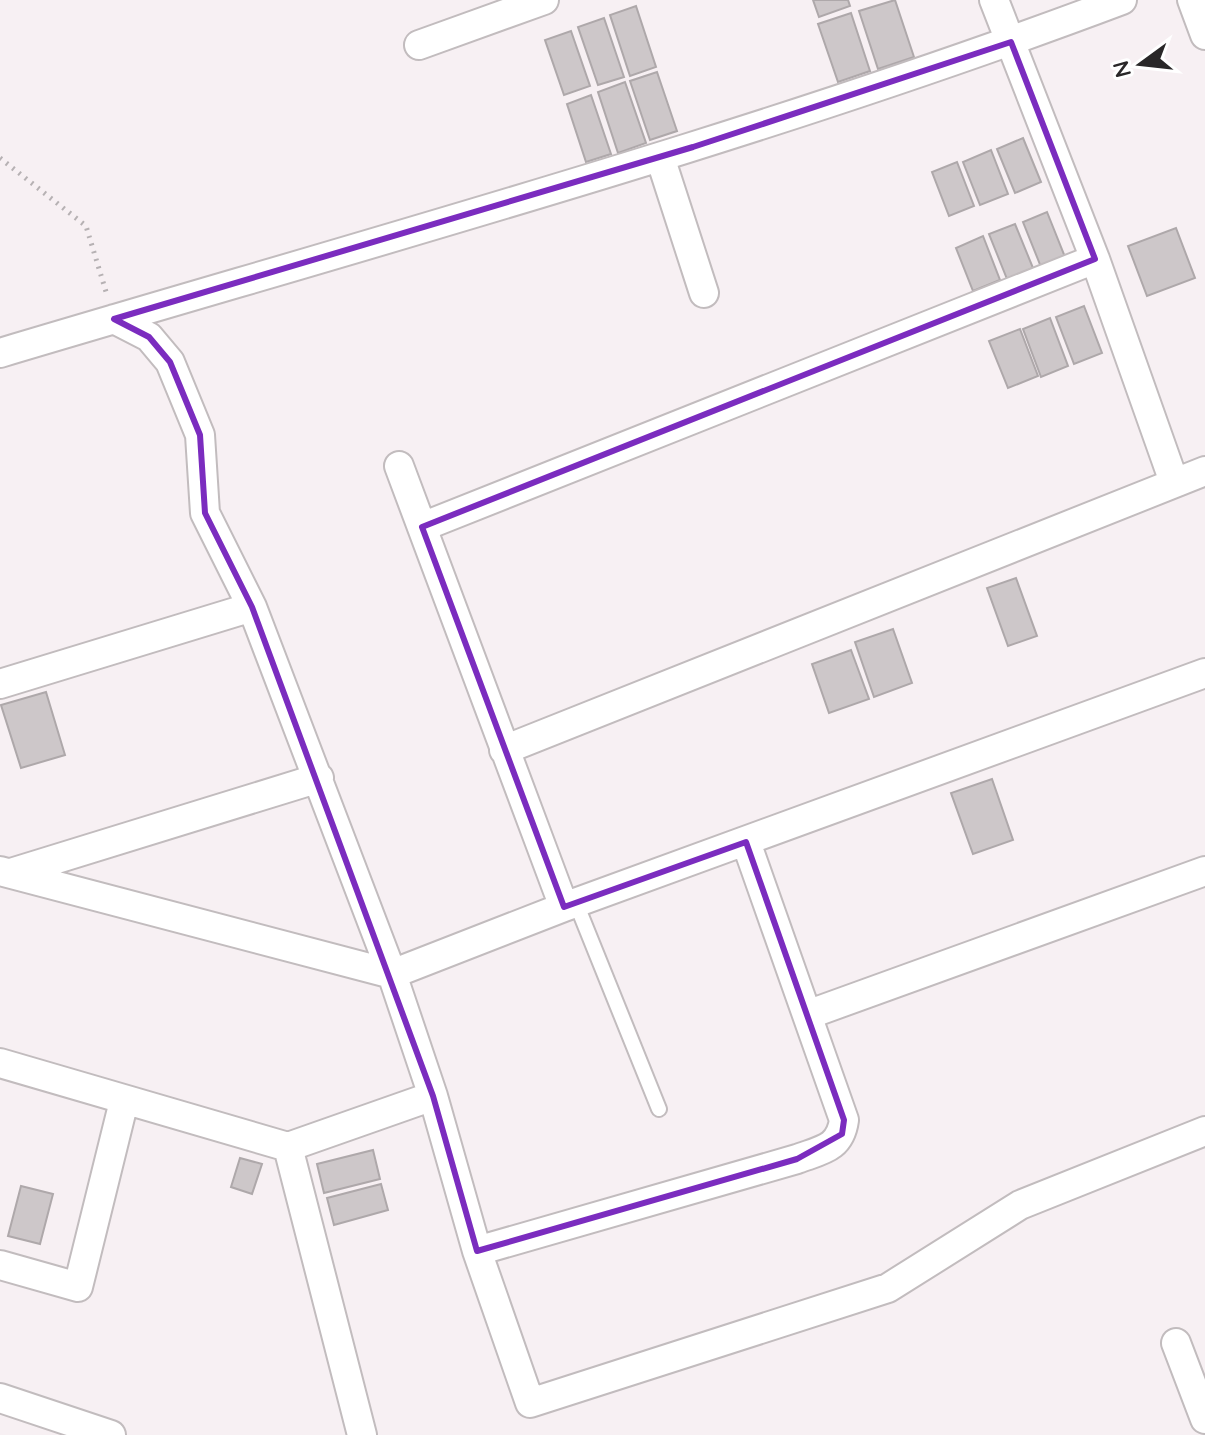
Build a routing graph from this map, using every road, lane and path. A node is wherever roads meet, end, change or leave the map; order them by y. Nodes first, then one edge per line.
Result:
1 (544, 0) edge
2 (994, 0) edge
3 (1122, 0) edge
4 (1192, 0) edge
5 (1205, 35) edge
6 (1011, 42) junction
7 (419, 45) dead end
8 (660, 157) junction
9 (0, 158) edge
10 (1095, 259) junction
11 (704, 293) dead end
12 (114, 319) junction
13 (0, 353) edge
14 (399, 466) dead end
15 (1205, 471) edge
16 (1174, 482) junction
17 (422, 527) junction
18 (252, 607) junction
19 (1205, 673) edge
20 (0, 684) edge
21 (504, 750) junction
22 (319, 778) junction
23 (746, 842) junction
24 (1205, 871) edge
25 (5, 872) edge
26 (570, 905) junction
27 (392, 974) junction
28 (807, 1015) junction
29 (0, 1063) edge
30 (433, 1096) junction
31 (124, 1101) junction
32 (659, 1109) dead end
33 (1205, 1131) edge
34 (288, 1147) junction
35 (477, 1251) junction
36 (0, 1265) edge
37 (1176, 1343) dead end
38 (3, 1407) edge
39 (1205, 1419) edge
40 (111, 1435) edge
41 (362, 1435) edge

1 - 7 street
2 - 6 street
3 - 6 street
4 - 5 street
6 - 8 street
6 - 10 street
8 - 11 street
8 - 12 street
9 - 12 path
10 - 16 street
10 - 17 street
12 - 13 street
12 - 18 street
14 - 17 street
15 - 16 street
16 - 21 street
17 - 21 street
18 - 20 street
18 - 22 street
19 - 23 street
21 - 26 street
22 - 25 street
22 - 27 street
23 - 26 street
23 - 28 street
24 - 28 street
25 - 27 street
26 - 27 street
26 - 32 lane
27 - 30 street
28 - 35 street
29 - 31 street
30 - 34 street
30 - 35 street
31 - 34 street
31 - 36 street
33 - 35 street
34 - 41 street
37 - 39 street
38 - 40 street

